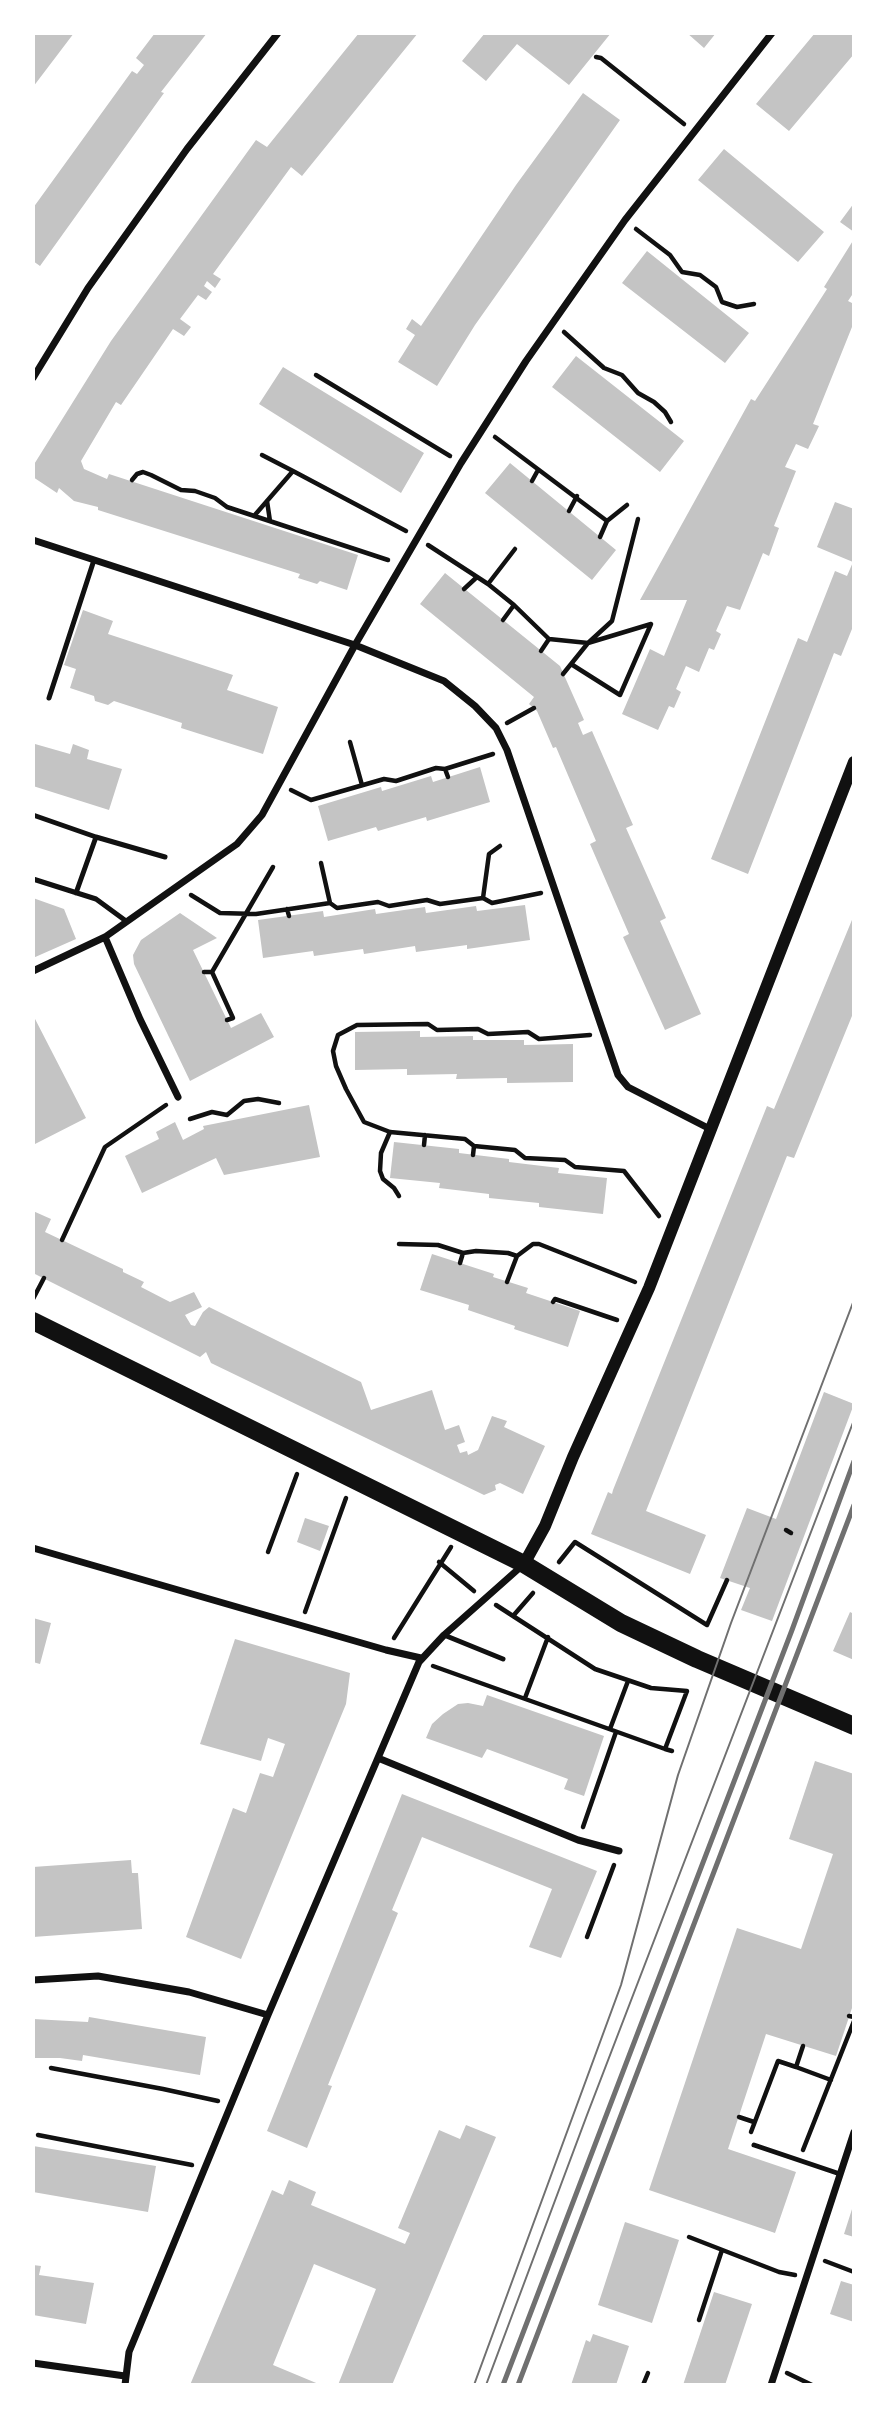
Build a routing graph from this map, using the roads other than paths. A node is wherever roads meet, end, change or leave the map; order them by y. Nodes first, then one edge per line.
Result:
1 (278, 33) edge
2 (772, 33) edge
3 (33, 378) edge
4 (33, 540) edge
5 (94, 560) junction
6 (355, 645) junction
7 (49, 698) dead end
8 (854, 762) edge
9 (33, 815) edge
10 (96, 837) junction
11 (165, 857) dead end
12 (33, 879) edge
13 (76, 893) junction
14 (126, 922) junction
15 (105, 937) junction
16 (33, 971) edge
17 (178, 1097) road end
18 (710, 1129) junction
19 (33, 1321) edge
20 (33, 1548) edge
21 (524, 1564) junction
22 (444, 1635) junction
23 (503, 1659) dead end
24 (420, 1660) junction
25 (854, 1726) edge
26 (378, 1758) junction
27 (619, 1851) road end
28 (33, 1980) edge
29 (268, 2015) junction
30 (854, 2132) edge
31 (754, 2145) road end
32 (840, 2174) junction
33 (33, 2363) edge
34 (125, 2376) junction
35 (125, 2385) edge
36 (771, 2385) edge

1 - 3 street
2 - 6 street
4 - 5 street
5 - 6 street
5 - 7 lane
6 - 14 street
6 - 18 street
8 - 18 street
9 - 10 lane
10 - 11 lane
10 - 13 lane
12 - 13 lane
13 - 14 lane
14 - 15 street
15 - 16 street
15 - 17 street
18 - 21 street
19 - 21 main road
20 - 24 street
21 - 22 street
21 - 25 main road
22 - 23 lane
22 - 24 street
24 - 26 street
26 - 27 street
26 - 29 street
28 - 29 street
29 - 34 street
30 - 32 street
31 - 32 lane
32 - 36 street
33 - 34 street
34 - 35 street

